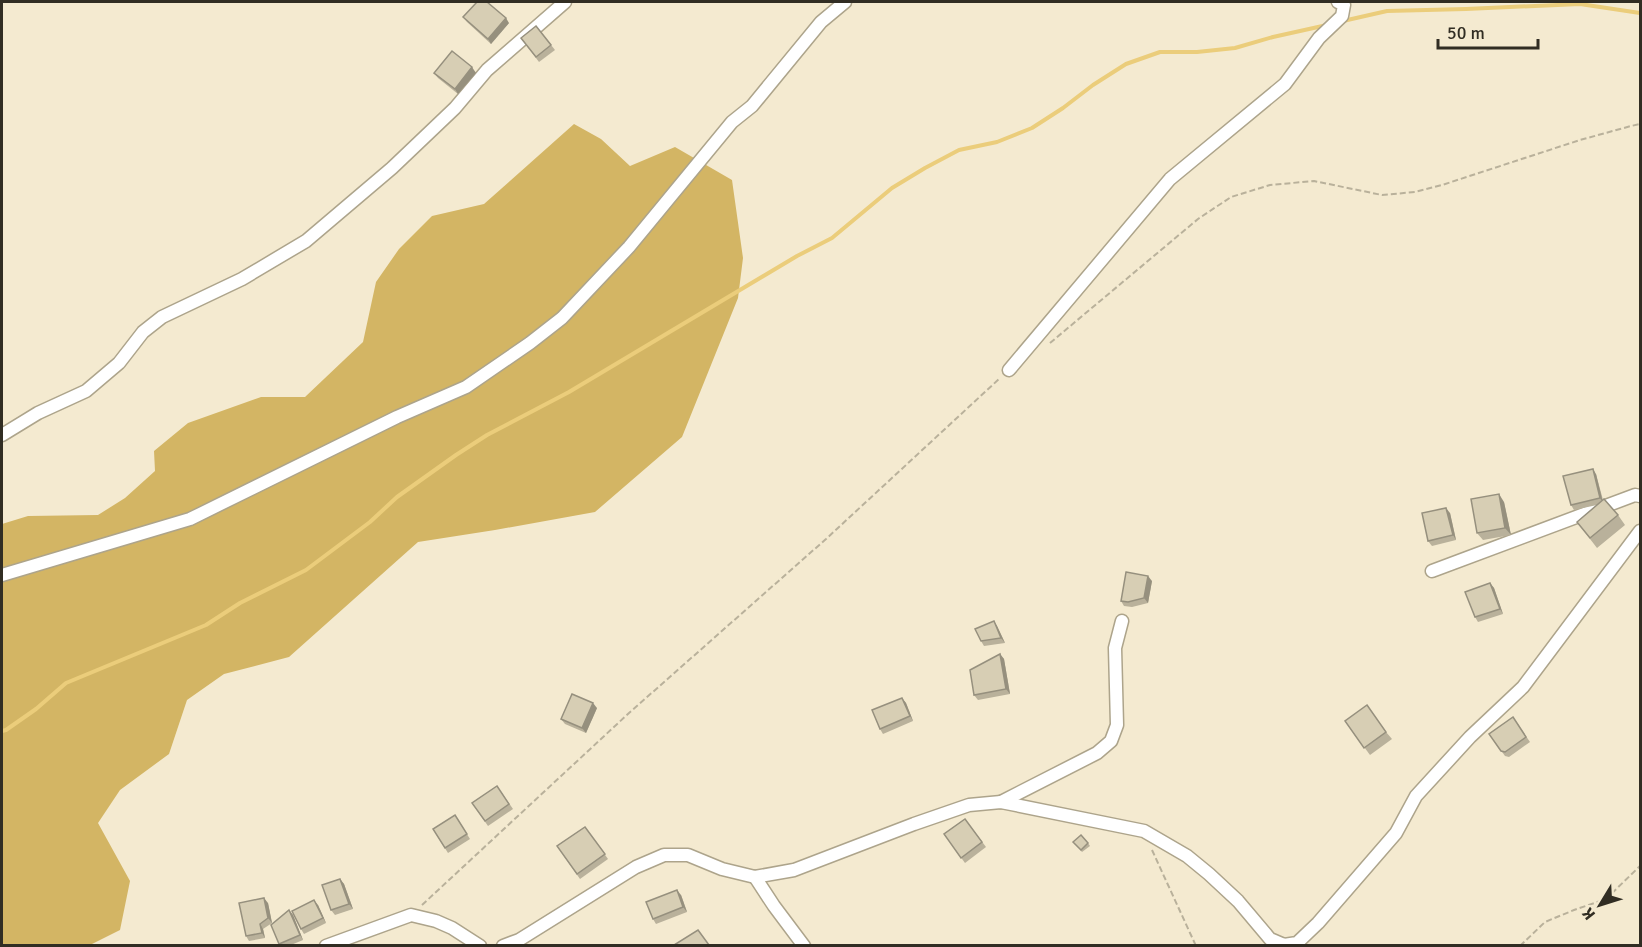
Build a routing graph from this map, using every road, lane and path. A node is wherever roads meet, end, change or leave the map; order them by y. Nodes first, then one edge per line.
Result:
1 (565, 2) edge
2 (845, 2) edge
3 (1338, 2) edge
4 (1641, 124) edge
5 (1046, 345) dead end
6 (1009, 370) joint
7 (2, 435) edge
8 (1641, 496) edge
9 (1641, 531) edge
10 (1432, 571) dead end
11 (2, 575) edge
12 (1122, 621) dead end
13 (1001, 802) junction
14 (1144, 831) junction
15 (1641, 866) edge
16 (755, 877) junction
17 (411, 915) junction
18 (326, 945) edge
19 (480, 945) edge
20 (503, 945) edge
21 (804, 945) edge
22 (1196, 945) edge
23 (1520, 945) edge

1 - 7 street
2 - 11 street
3 - 6 street
4 - 5 path
6 - 17 path
8 - 10 street
9 - 14 street
12 - 13 street
13 - 14 street
13 - 16 street
14 - 22 path
15 - 23 path
16 - 20 street
16 - 21 street
17 - 18 street
17 - 19 street

